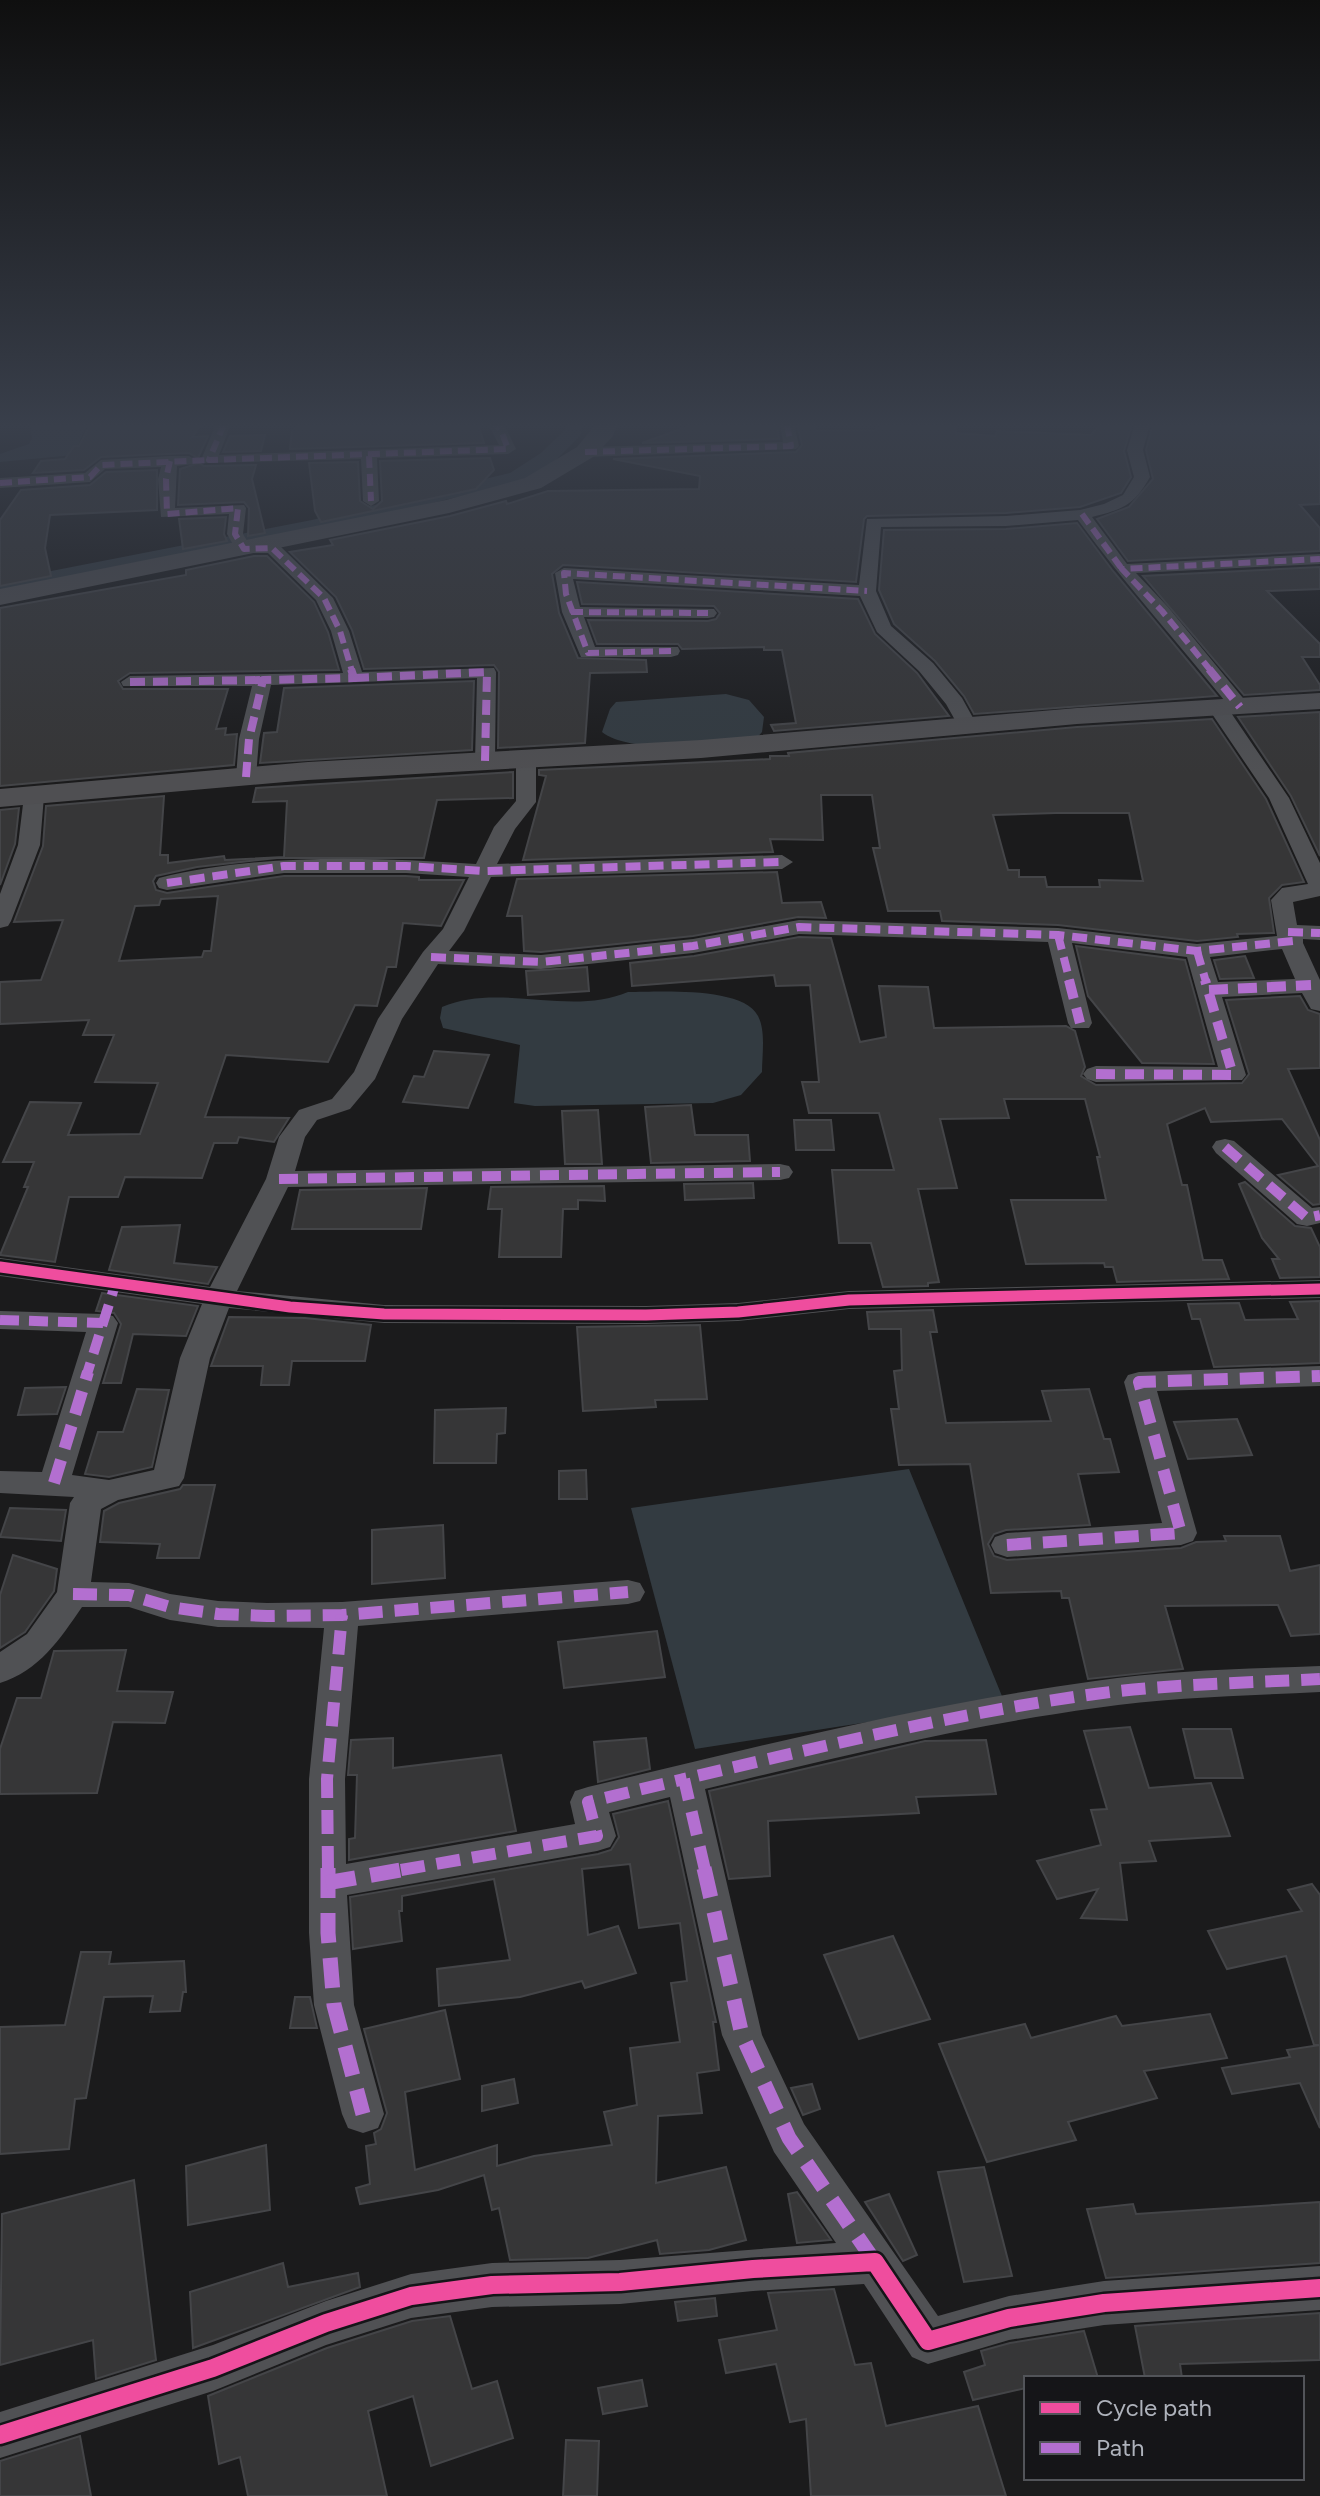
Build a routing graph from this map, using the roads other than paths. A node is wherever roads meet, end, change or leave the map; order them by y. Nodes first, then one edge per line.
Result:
1 (241, 540) edge
2 (260, 540) edge
3 (871, 540) edge
4 (1101, 540) edge
5 (241, 544) junction
6 (1320, 559) edge
7 (1122, 569) junction
8 (867, 591) junction
9 (0, 597) edge
10 (571, 612) junction
11 (708, 613) dead end
12 (671, 651) dead end
13 (354, 678) junction
14 (263, 680) junction
15 (130, 682) dead end
16 (1320, 701) edge
17 (1229, 708) junction
18 (967, 725) junction
19 (526, 760) junction
20 (485, 761) junction
21 (246, 777) junction
22 (34, 796) junction
23 (0, 798) edge
24 (782, 862) dead end
25 (485, 871) junction
26 (167, 883) dead end
27 (1320, 888) edge
28 (0, 921) edge
29 (1320, 933) edge
30 (1058, 935) junction
31 (1290, 937) junction
32 (1197, 951) junction
33 (431, 957) junction
34 (1209, 990) junction
35 (1316, 995) edge
36 (1080, 1023) dead end
37 (1096, 1074) dead end
38 (1225, 1147) dead end
39 (780, 1172) dead end
40 (279, 1179) junction
41 (1320, 1215) edge
42 (0, 1267) edge
43 (116, 1282) junction
44 (1320, 1289) edge
45 (219, 1297) junction
46 (0, 1320) edge
47 (103, 1323) junction
48 (1320, 1376) edge
49 (0, 1482) edge
50 (54, 1483) junction
51 (109, 1491) junction
52 (1007, 1545) dead end
53 (628, 1592) dead end
54 (73, 1594) junction
55 (342, 1615) junction
56 (0, 1670) edge
57 (1320, 1679) edge
58 (684, 1779) junction
59 (326, 1883) junction
60 (363, 2114) dead end
61 (875, 2262) junction
62 (1320, 2288) edge
63 (0, 2435) edge

1 - 5 street
2 - 5 street
3 - 8 street
4 - 7 street
5 - 9 street
5 - 13 street
6 - 7 street
7 - 17 street
8 - 10 street
8 - 18 street
10 - 11 street
10 - 12 street
13 - 14 street
13 - 20 street
14 - 15 street
14 - 21 street
16 - 17 street
17 - 18 street
17 - 27 street
18 - 19 street
19 - 20 street
19 - 25 street
20 - 21 street
21 - 22 street
22 - 23 street
22 - 28 street
24 - 25 street
25 - 26 street
25 - 33 street
27 - 31 street
29 - 31 street
30 - 32 street
30 - 33 street
30 - 36 street
31 - 32 street
31 - 35 street
32 - 34 street
33 - 40 street
34 - 35 street
34 - 37 street
38 - 41 street
39 - 40 street
40 - 45 street
42 - 43 street
43 - 45 street
43 - 47 street
44 - 45 street
45 - 51 street
46 - 47 street
47 - 50 street
48 - 52 street
49 - 50 street
50 - 51 street
51 - 54 street
53 - 55 street
54 - 55 street
54 - 56 street
55 - 59 street
57 - 58 street
58 - 59 street
58 - 61 street
59 - 60 street
61 - 62 street
61 - 63 street

